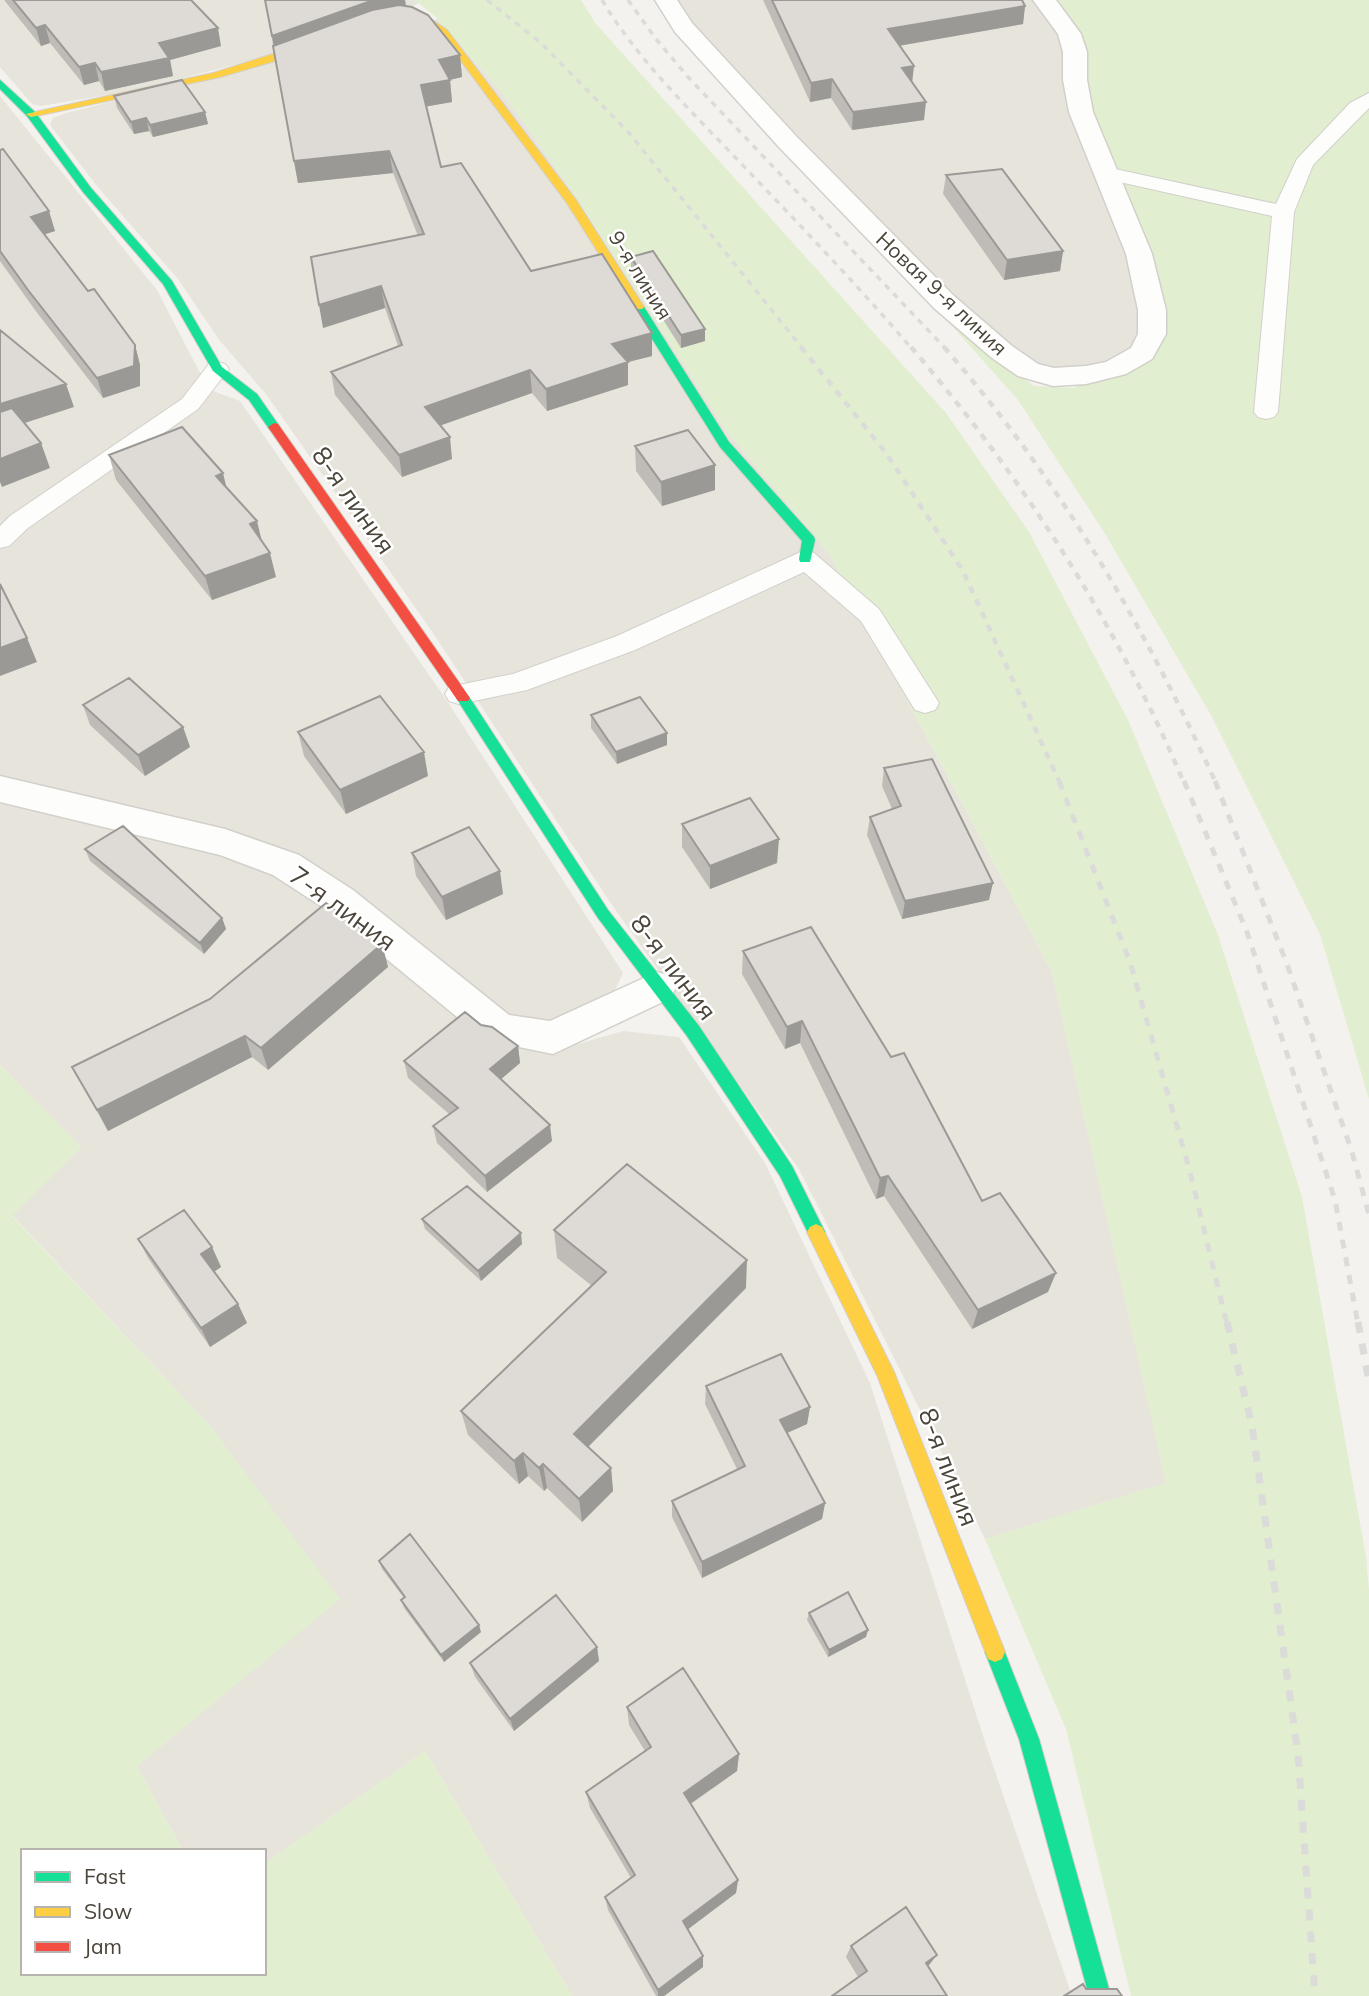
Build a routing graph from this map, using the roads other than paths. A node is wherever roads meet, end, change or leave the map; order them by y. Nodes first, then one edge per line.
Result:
1 (666, 0) edge
2 (1044, 0) edge
3 (370, 23) edge
4 (338, 35) edge
5 (0, 83) edge
6 (1369, 99) edge
7 (31, 114) junction
8 (1106, 173) junction
9 (1283, 212) junction
10 (217, 369) junction
11 (1266, 412) dead end
12 (0, 540) edge
13 (806, 559) junction
14 (459, 694) junction
15 (925, 703) dead end
16 (0, 789) edge
17 (657, 987) junction
18 (1100, 1996) edge

1 - 8 street, Новая 9-я линия
2 - 8 street, Новая 9-я линия
3 - 13 street, 9-я линия
4 - 7 street
5 - 7 street, 8-я линия
6 - 9 lane
7 - 10 street, 8-я линия
8 - 9 lane
9 - 11 lane
10 - 12 lane
10 - 14 street, 8-я линия
13 - 14 lane
13 - 15 lane
14 - 17 street, 8-я линия
16 - 17 street, 7-я линия
17 - 18 street, 8-я линия

